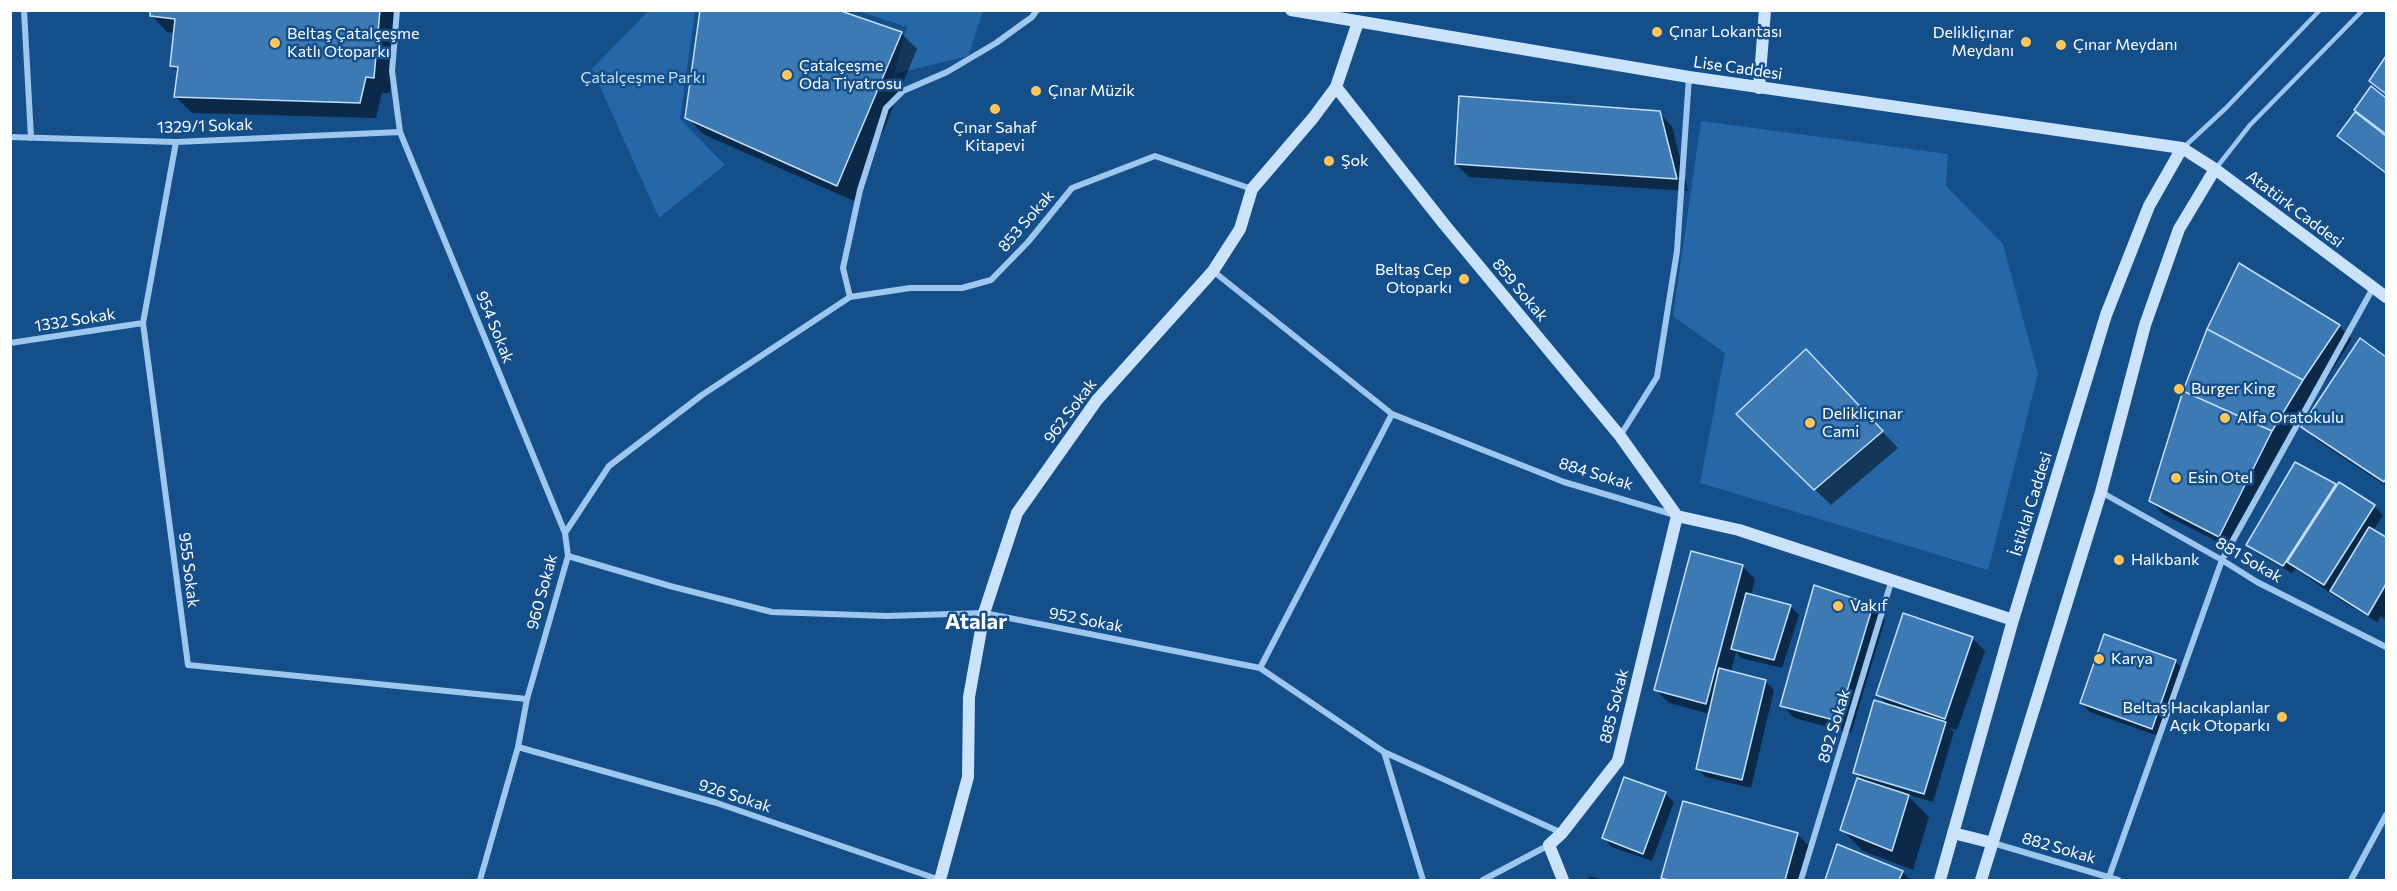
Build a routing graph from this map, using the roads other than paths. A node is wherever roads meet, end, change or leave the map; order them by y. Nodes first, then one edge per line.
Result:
1 (24, 10) edge
2 (397, 10) edge
3 (1037, 10) edge
4 (1291, 10) edge
5 (1765, 10) edge
6 (2320, 10) edge
7 (2363, 10) edge
8 (1311, 12) edge
9 (1359, 22) junction
10 (1689, 77) junction
11 (1336, 87) junction
12 (1759, 88) junction
13 (400, 132) junction
14 (10, 137) edge
15 (31, 138) junction
16 (176, 142) junction
17 (2182, 148) junction
18 (2215, 169) junction
19 (1252, 189) junction
20 (1213, 271) junction
21 (2373, 288) junction
22 (850, 297) junction
23 (2386, 297) edge
24 (143, 323) junction
25 (10, 343) edge
26 (1392, 414) junction
27 (1620, 436) junction
28 (2101, 492) junction
29 (1677, 516) junction
30 (566, 533) junction
31 (568, 555) junction
32 (2222, 560) junction
33 (1892, 579) junction
34 (984, 614) junction
35 (2013, 620) junction
36 (2386, 647) edge
37 (1260, 668) junction
38 (527, 699) junction
39 (518, 747) junction
40 (1384, 752) junction
41 (2386, 815) edge
42 (1562, 832) junction
43 (1953, 833) junction
44 (1993, 843) junction
45 (1548, 845) junction
46 (2109, 877) junction
47 (480, 880) edge
48 (940, 880) edge
49 (1423, 880) edge
50 (1483, 880) edge
51 (1563, 880) edge
52 (1801, 880) edge
53 (1940, 880) edge
54 (1982, 880) edge
55 (2118, 880) edge
56 (2351, 880) edge

1 - 15 street
2 - 13 street, 954 Sokak
3 - 22 street
4 - 8 main road, Lise Caddesi
5 - 12 main road
6 - 17 lane
7 - 18 lane
8 - 9 main road, Lise Caddesi
9 - 10 main road, Lise Caddesi
9 - 11 main road, 962 Sokak
10 - 12 main road, Lise Caddesi
10 - 27 street
11 - 19 main road, 962 Sokak
11 - 27 main road, 859 Sokak
12 - 17 main road, Lise Caddesi
13 - 16 street, 1329/1 Sokak
13 - 30 street, 954 Sokak
14 - 15 street, 1329/1 Sokak
15 - 16 street, 1329/1 Sokak
16 - 24 street, 955 Sokak
17 - 18 main road, Atatürk Caddesi
17 - 35 main road, İstiklal Caddesi
18 - 21 main road, Atatürk Caddesi
18 - 28 main road
19 - 20 main road, 962 Sokak
19 - 22 street, 853 Sokak
20 - 26 street, 884 Sokak
20 - 34 main road, 962 Sokak
21 - 23 main road, Atatürk Caddesi
21 - 32 street
22 - 30 street, 960 Sokak
24 - 25 street, 1332 Sokak
24 - 38 street, 955 Sokak
26 - 29 street, 884 Sokak
26 - 37 street
27 - 29 main road, 859 Sokak
28 - 32 street, 881 Sokak
28 - 44 main road
29 - 33 main road, 884 Sokak
29 - 42 main road, 885 Sokak
30 - 31 street, 960 Sokak
31 - 34 street, 952 Sokak
31 - 38 street, 960 Sokak
32 - 36 street, 881 Sokak
32 - 46 street
33 - 35 main road, 884 Sokak
33 - 52 street, 892 Sokak
34 - 37 street, 952 Sokak
34 - 48 main road, 962 Sokak
35 - 43 main road, İstiklal Caddesi
37 - 40 street, 952 Sokak
38 - 39 street, 960 Sokak
39 - 47 street, 960 Sokak
39 - 48 street, 926 Sokak
40 - 42 street, 952 Sokak
40 - 49 street
41 - 56 street
42 - 45 main road, 885 Sokak
43 - 44 main road
43 - 53 main road, İstiklal Caddesi
44 - 46 street, 882 Sokak
44 - 54 main road
45 - 50 street
45 - 51 main road
46 - 55 street, 882 Sokak

